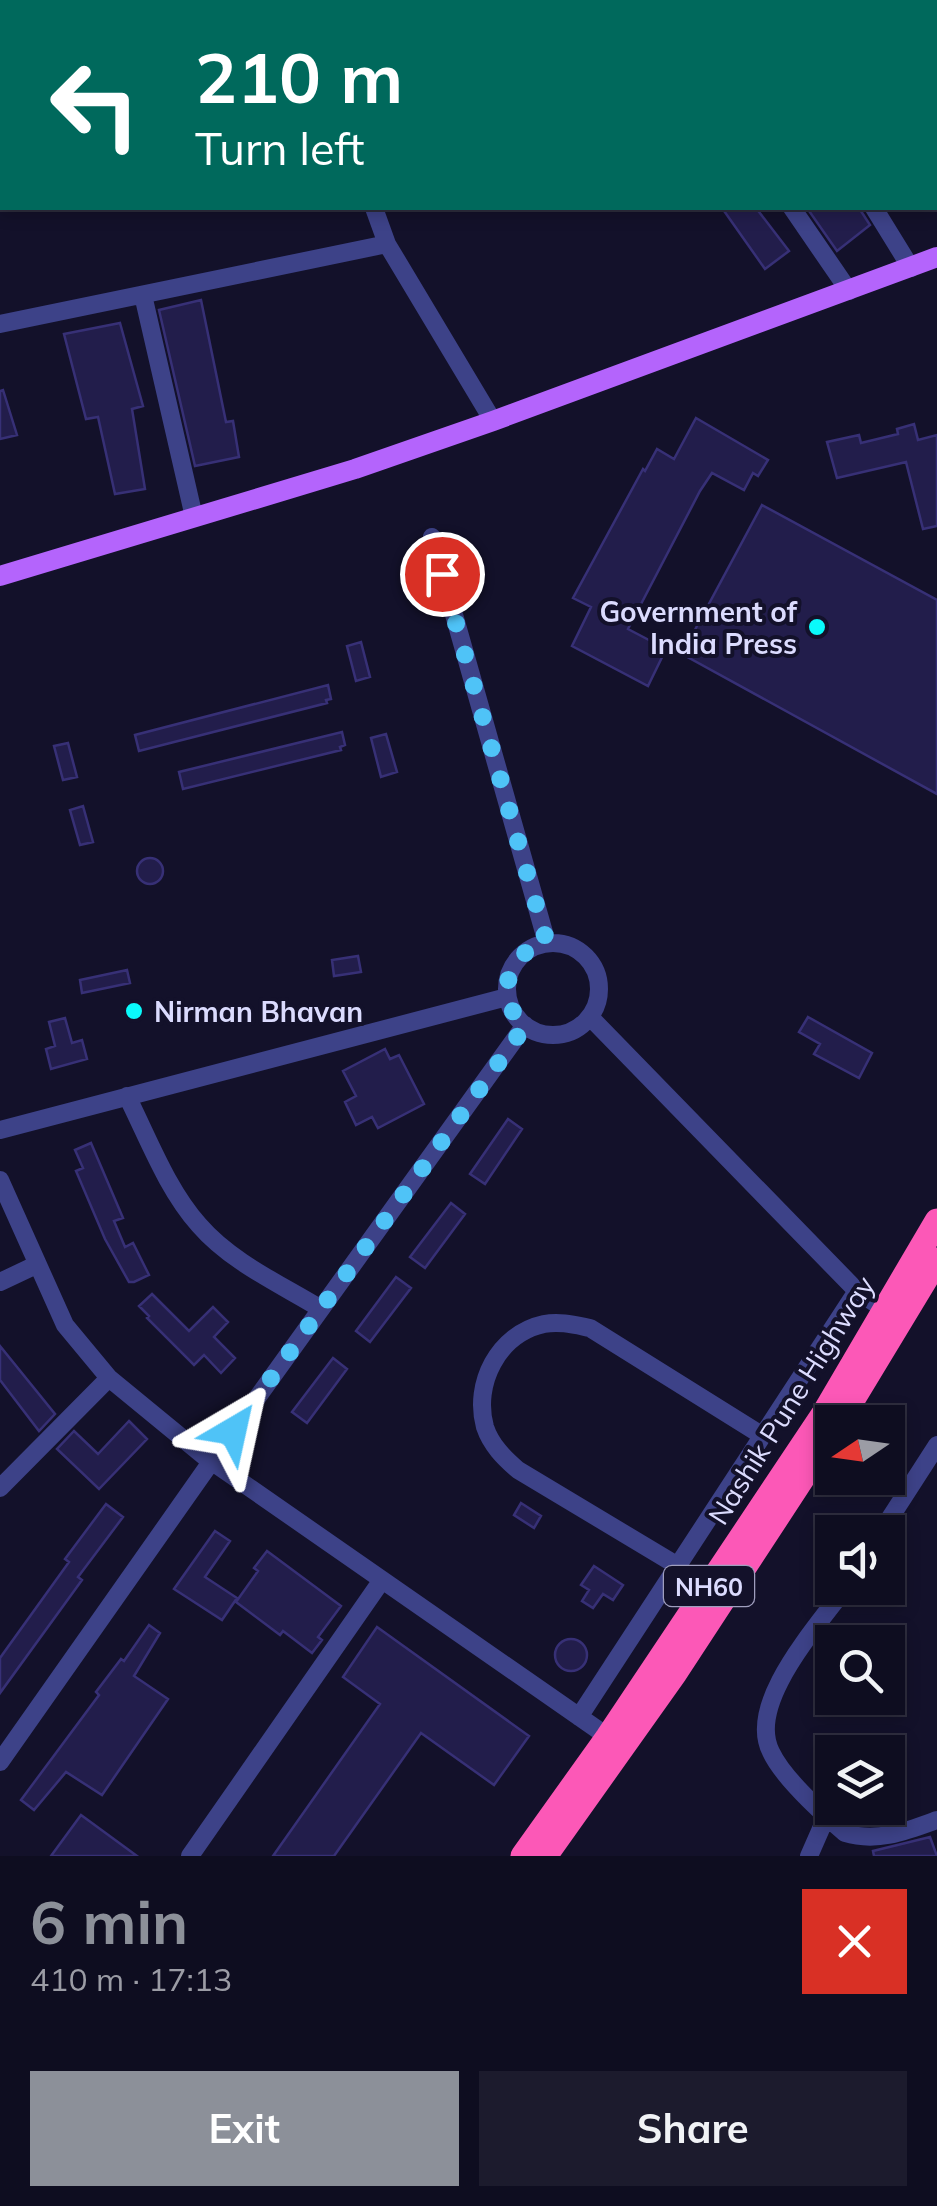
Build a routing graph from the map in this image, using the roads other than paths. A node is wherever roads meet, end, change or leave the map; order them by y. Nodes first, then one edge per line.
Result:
1 (375, 210) edge
2 (793, 210) edge
3 (875, 210) edge
4 (387, 244) junction
5 (937, 257) edge
6 (911, 268) junction
7 (849, 291) junction
8 (142, 295) junction
9 (0, 324) edge
10 (493, 421) junction
11 (194, 517) junction
12 (432, 537) dead end
13 (0, 576) edge
14 (547, 943) junction
15 (507, 997) junction
16 (590, 1017) junction
17 (525, 1026) junction
18 (127, 1096) junction
19 (0, 1130) edge
20 (0, 1180) edge
21 (937, 1221) edge
22 (937, 1260) edge
23 (36, 1265) junction
24 (0, 1282) edge
25 (858, 1291) junction
26 (321, 1309) junction
27 (884, 1309) junction
28 (109, 1378) junction
29 (849, 1405) edge
30 (763, 1436) junction
31 (937, 1445) edge
32 (815, 1460) edge
33 (211, 1462) junction
34 (0, 1488) edge
35 (892, 1515) edge
36 (678, 1566) junction
37 (382, 1580) junction
38 (833, 1605) edge
39 (579, 1717) junction
40 (615, 1742) junction
41 (0, 1762) edge
42 (815, 1802) edge
43 (937, 1820) edge
44 (823, 1825) edge
45 (838, 1825) edge
46 (190, 1856) edge
47 (523, 1856) edge
48 (546, 1856) edge
49 (809, 1856) edge

1 - 4 street
2 - 7 street
3 - 6 street
4 - 8 street
4 - 10 street
5 - 6 main road
6 - 7 main road
7 - 10 main road
8 - 9 street
8 - 11 street
10 - 11 main road
11 - 13 main road
12 - 14 street
14 - 15 street
14 - 16 street
15 - 17 street
15 - 18 street
16 - 17 street
16 - 25 street
17 - 26 street
18 - 19 street
18 - 26 street
20 - 23 street
21 - 27 highway, Nashik Pune Highway
22 - 29 highway, Nashik Pune Highway
23 - 24 street
23 - 28 street
25 - 27 street
25 - 30 street
26 - 33 street
27 - 40 highway, Nashik Pune Highway / NH60
28 - 33 street
28 - 34 street
30 - 36 street
30 - 36 street
31 - 35 street
32 - 40 highway, Nashik Pune Highway / NH60
33 - 37 street
33 - 41 street
36 - 39 street
37 - 39 street
37 - 46 street
38 - 42 street
39 - 40 street
40 - 47 highway, Nashik Pune Highway / NH60
40 - 48 highway, Nashik Pune Highway / NH60
43 - 45 street
44 - 49 street

